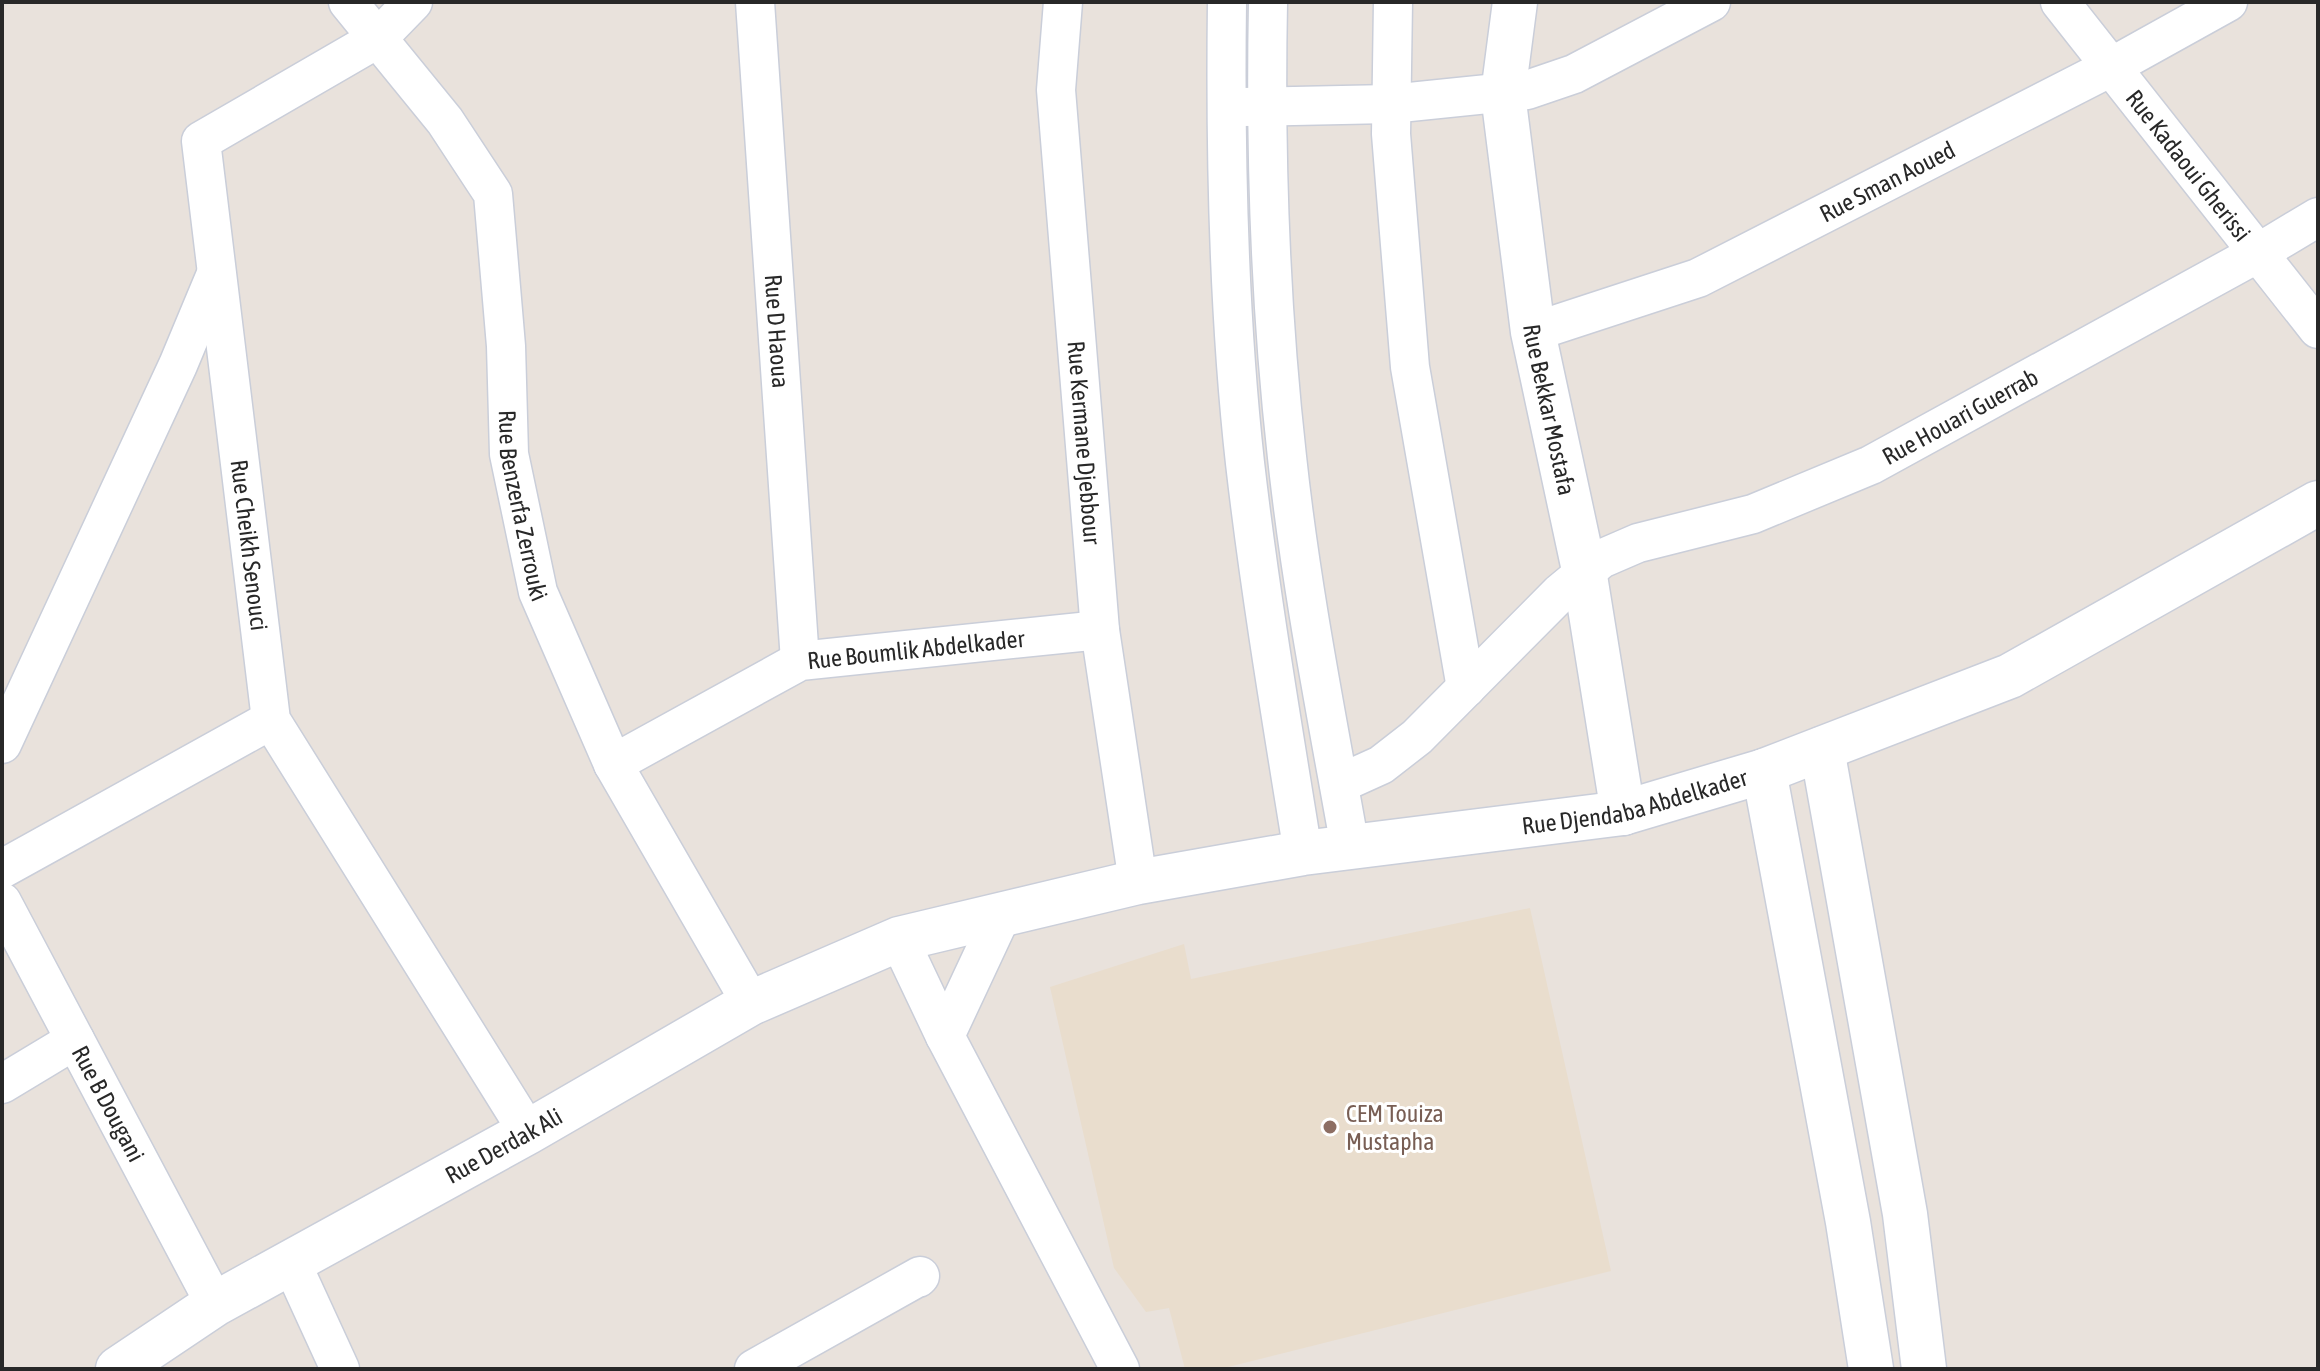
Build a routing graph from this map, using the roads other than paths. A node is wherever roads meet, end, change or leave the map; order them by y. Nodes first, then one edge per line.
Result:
1 (348, 2) edge
2 (413, 2) edge
3 (755, 2) edge
4 (1063, 2) edge
5 (1227, 2) edge
6 (1268, 2) edge
7 (1393, 2) edge
8 (1515, 2) edge
9 (1711, 2) edge
10 (2060, 2) edge
11 (2228, 2) edge
12 (377, 39) junction
13 (2111, 67) junction
14 (1503, 94) junction
15 (1390, 104) junction
16 (1226, 107) junction
17 (1266, 107) junction
18 (2318, 217) edge
19 (2258, 253) junction
20 (217, 271) junction
21 (2318, 329) edge
22 (1533, 332) junction
23 (2318, 503) edge
24 (1584, 570) junction
25 (1100, 630) junction
26 (800, 661) junction
27 (1466, 688) junction
28 (271, 720) junction
29 (2, 744) edge
30 (1822, 749) junction
31 (613, 764) junction
32 (1764, 771) junction
33 (1339, 784) junction
34 (1623, 813) junction
35 (1350, 847) junction
36 (1303, 853) junction
37 (2, 869) edge
38 (1138, 882) junction
39 (2, 902) edge
40 (1002, 914) junction
41 (899, 939) junction
42 (751, 1003) junction
43 (945, 1036) junction
44 (75, 1040) junction
45 (2, 1084) edge
46 (528, 1132) junction
47 (291, 1262) junction
48 (918, 1278) dead end
49 (215, 1304) junction
50 (118, 1369) edge
51 (340, 1369) edge
52 (754, 1369) edge
53 (1120, 1369) edge
54 (1871, 1369) edge
55 (1924, 1369) edge

1 - 12 street, Rue Benzerfa Zerrouki
2 - 12 street, Rue Cheikh Senouci
3 - 26 street, Rue D Haoua
4 - 25 street, Rue Kermane Djebbour
5 - 16 street
6 - 17 street
7 - 15 street
8 - 14 street, Rue Bekkar Mostafa
9 - 14 street
10 - 13 street, Rue Kadaoui Gherissi
11 - 13 street, Rue Sman Aoued
12 - 20 street, Rue Cheikh Senouci
12 - 31 street, Rue Benzerfa Zerrouki
13 - 19 street, Rue Kadaoui Gherissi
13 - 22 street, Rue Sman Aoued
14 - 15 street
14 - 22 street, Rue Bekkar Mostafa
15 - 17 street
15 - 27 street
16 - 17 street
16 - 36 street
17 - 33 street
18 - 19 street, Rue Houari Guerrab
19 - 21 street, Rue Kadaoui Gherissi
19 - 24 street, Rue Houari Guerrab
20 - 28 street, Rue Cheikh Senouci
20 - 29 street
22 - 24 street, Rue Bekkar Mostafa
23 - 30 street, Rue Djendaba Abdelkader
24 - 27 street, Rue Houari Guerrab
24 - 34 street, Rue Bekkar Mostafa
25 - 26 street, Rue Boumlik Abdelkader
25 - 38 street, Rue Kermane Djebbour
26 - 31 street, Rue Boumlik Abdelkader
27 - 33 street, Rue Houari Guerrab
28 - 37 street
28 - 46 street, Rue Cheikh Senouci
30 - 32 street, Rue Djendaba Abdelkader
30 - 55 street
31 - 42 street, Rue Benzerfa Zerrouki
32 - 34 street, Rue Djendaba Abdelkader
32 - 54 street
33 - 35 street
34 - 35 street, Rue Djendaba Abdelkader
35 - 36 street, Rue Djendaba Abdelkader
36 - 38 street, Rue Djendaba Abdelkader
38 - 40 street, Rue Djendaba Abdelkader
39 - 44 street, Rue B Dougani
40 - 41 street, Rue Djendaba Abdelkader
40 - 43 street
41 - 42 street, Rue Derdak Ali
41 - 43 street
42 - 46 street, Rue Derdak Ali
43 - 53 street
44 - 45 street
44 - 49 street, Rue B Dougani
46 - 47 street, Rue Derdak Ali
47 - 49 street, Rue Derdak Ali
47 - 51 street
48 - 52 street
49 - 50 street, Rue Derdak Ali

